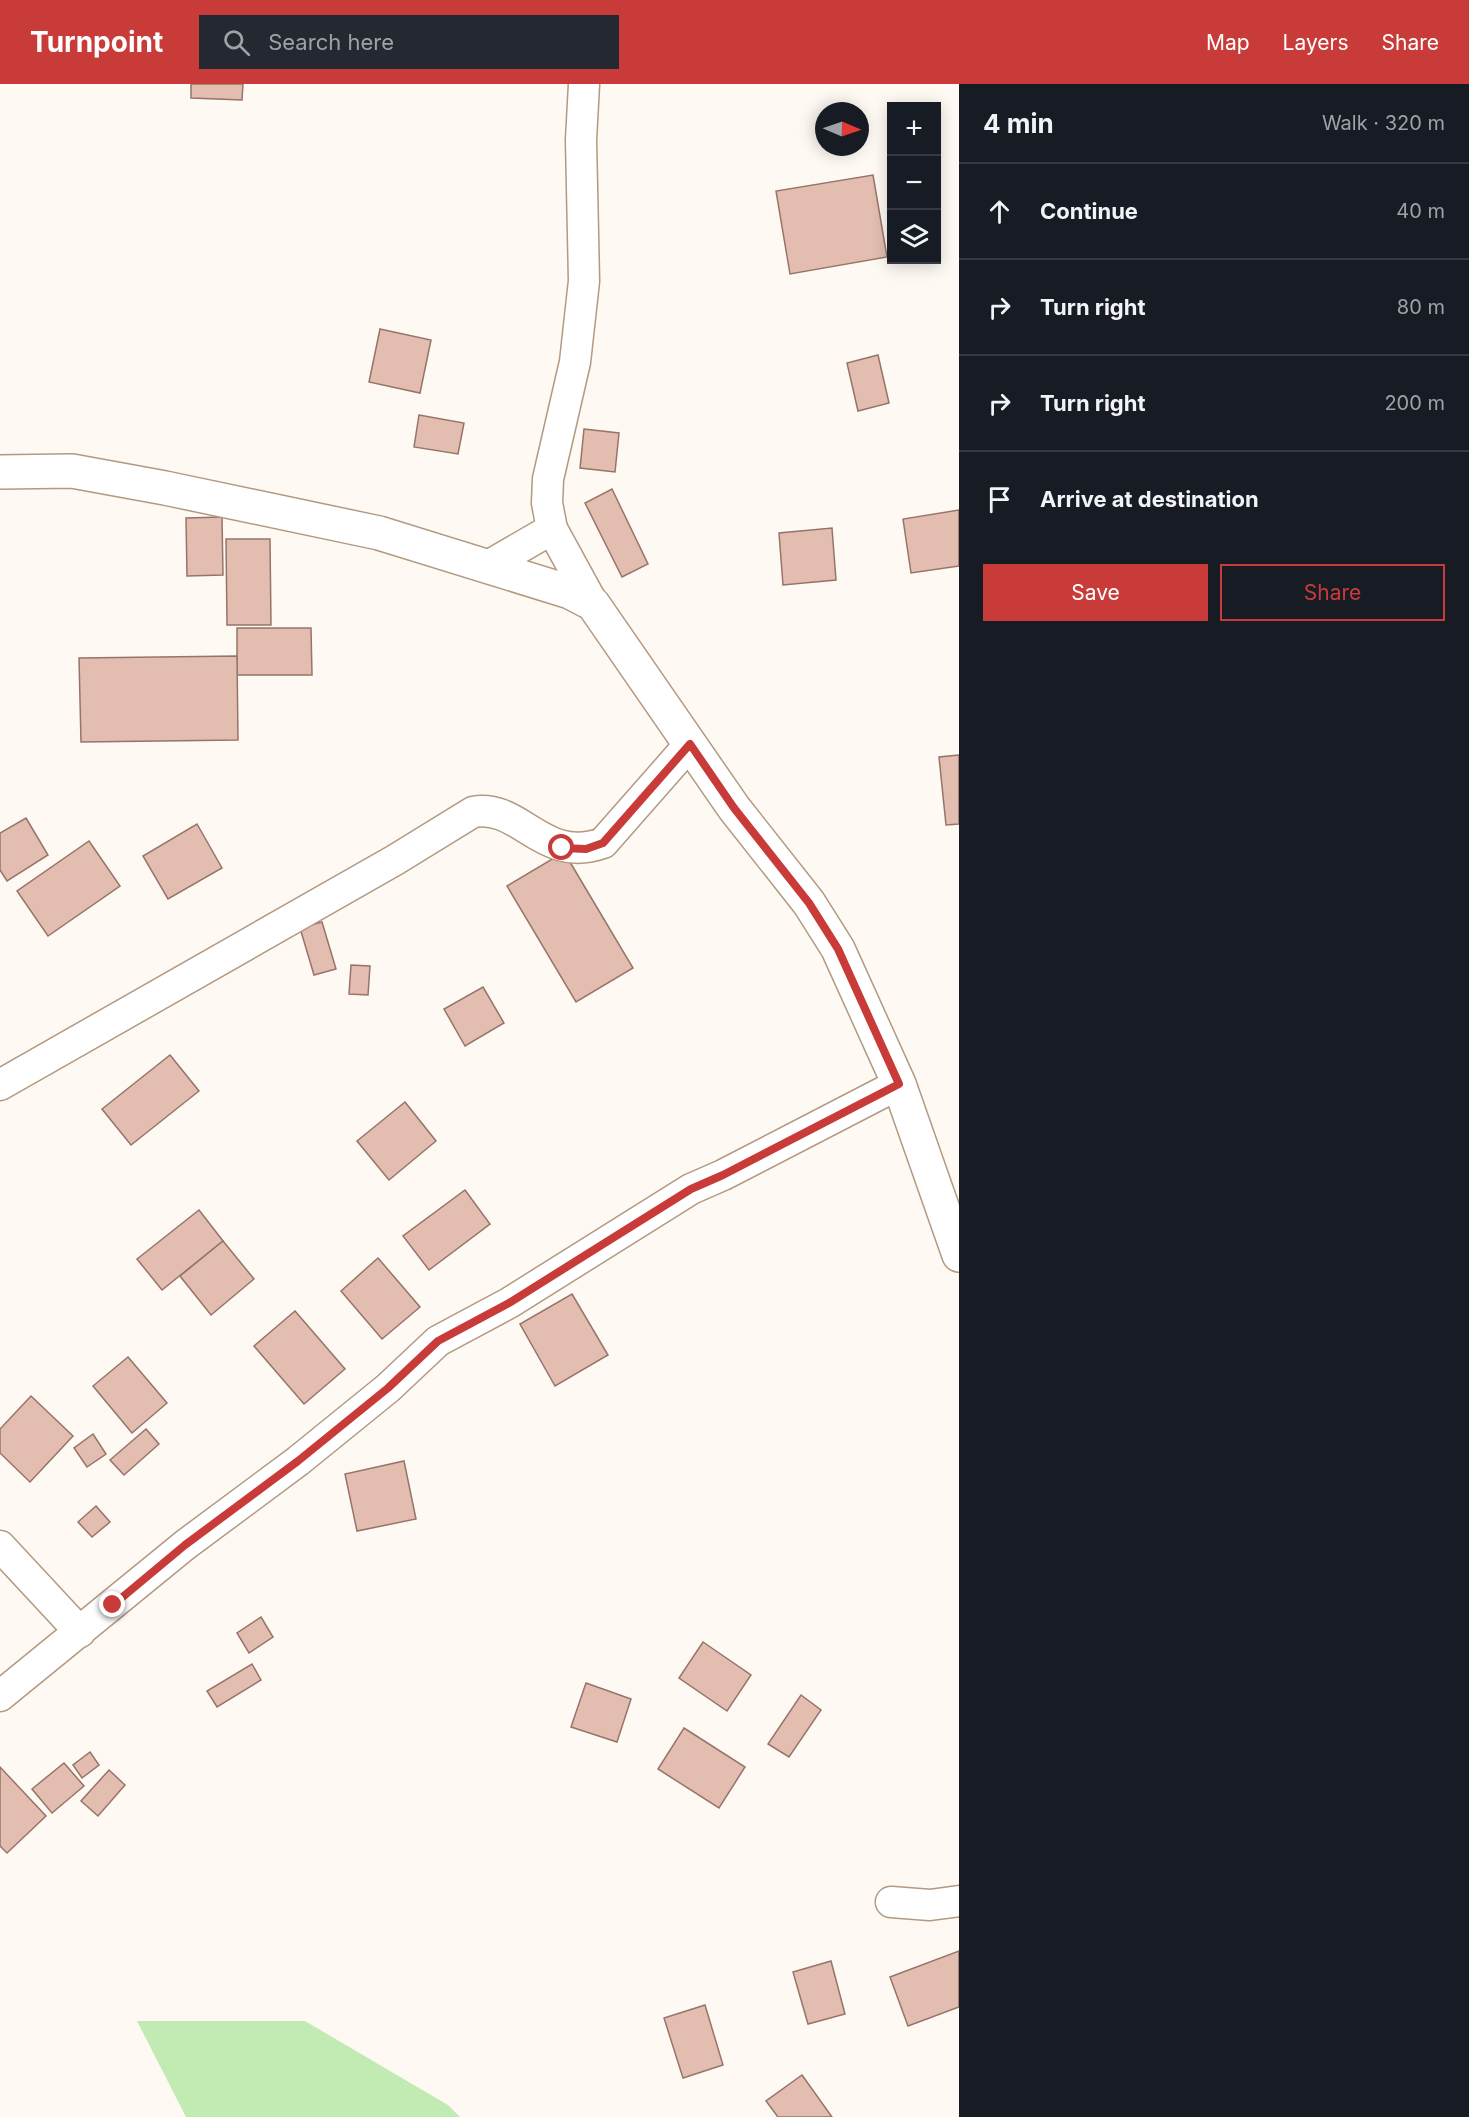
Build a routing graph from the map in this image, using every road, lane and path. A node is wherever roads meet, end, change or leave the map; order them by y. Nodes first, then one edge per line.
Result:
1 (584, 84) edge
2 (0, 472) edge
3 (552, 529) junction
4 (488, 566) junction
5 (593, 604) junction
6 (690, 744) junction
7 (899, 1084) junction
8 (0, 1085) edge
9 (959, 1255) edge
10 (0, 1546) edge
11 (80, 1632) junction
12 (0, 1696) edge
13 (959, 1901) edge
14 (891, 1902) dead end

1 - 3 street
2 - 4 main road
3 - 4 street
3 - 5 street
4 - 5 main road
5 - 6 main road
6 - 7 main road
6 - 8 street
7 - 9 main road
7 - 11 street
10 - 11 street
11 - 12 street
13 - 14 street

